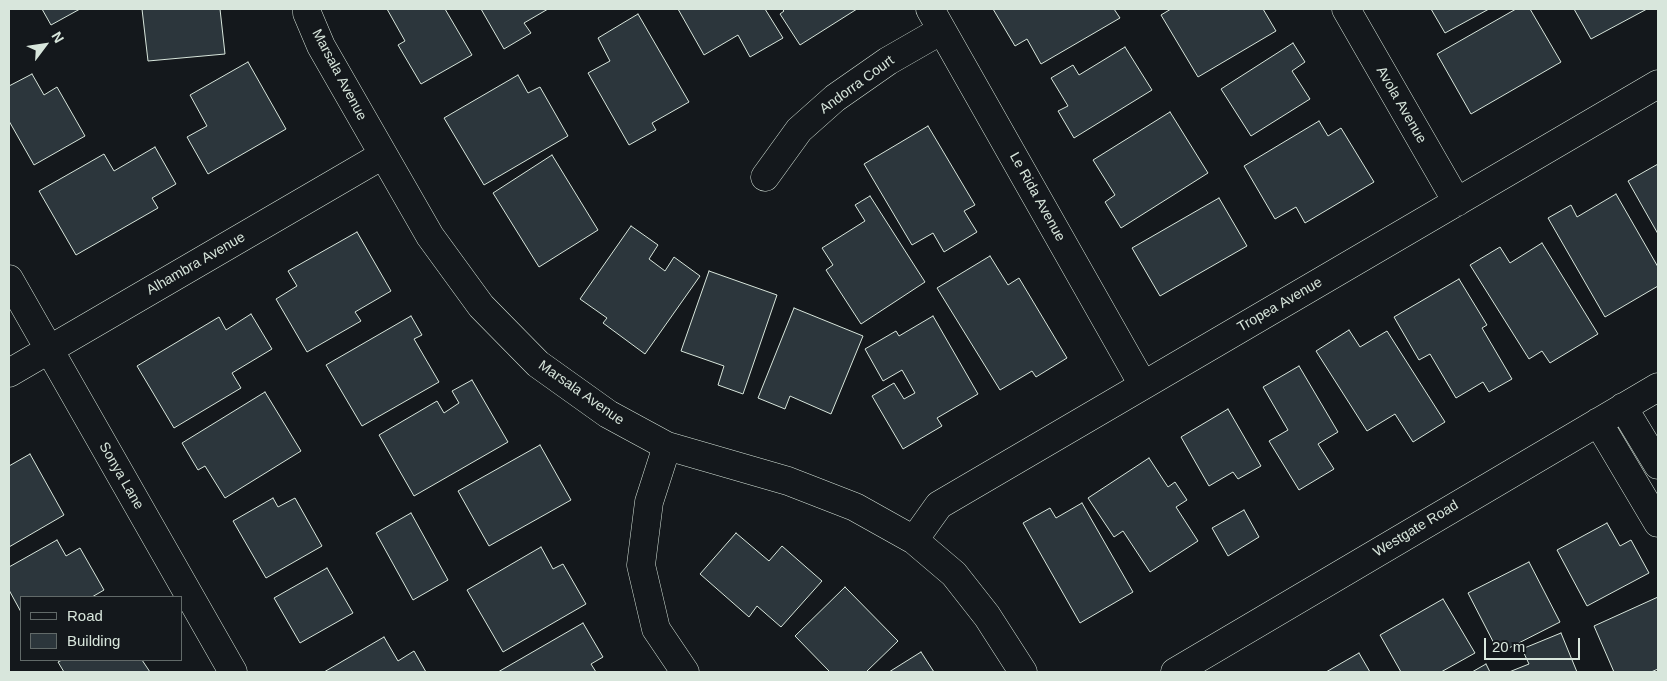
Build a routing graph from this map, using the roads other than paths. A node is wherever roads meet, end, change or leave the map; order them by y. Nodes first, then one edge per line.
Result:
1 (307, 9) edge
2 (1346, 9) edge
3 (936, 19) edge
4 (1658, 84) edge
5 (382, 155) junction
6 (765, 177) dead end
7 (1457, 202) junction
8 (9, 279) edge
9 (49, 350) junction
10 (9, 373) edge
11 (1143, 385) junction
12 (1658, 387) edge
13 (1623, 407) junction
14 (1598, 422) junction
15 (667, 446) junction
16 (1658, 465) edge
17 (1658, 522) edge
18 (914, 540) junction
19 (233, 672) edge
20 (685, 672) edge
21 (1023, 672) edge
22 (1175, 672) edge

1 - 5 street, Marsala Avenue
2 - 7 street, Avola Avenue
3 - 6 street, Andorra Court
3 - 11 street, Le Rida Avenue
4 - 7 street, Tropea Avenue
5 - 9 street, Alhambra Avenue
5 - 15 street, Marsala Avenue
7 - 11 street, Tropea Avenue
8 - 9 street, Sonya Lane
9 - 10 street, Alhambra Avenue
9 - 19 street, Sonya Lane
11 - 18 street, Tropea Avenue
12 - 13 street, Westgate Road
13 - 14 street, Westgate Road
13 - 16 street
14 - 17 street
14 - 22 street, Westgate Road
15 - 18 street, Marsala Avenue
15 - 20 street
18 - 21 street, Marsala Avenue

